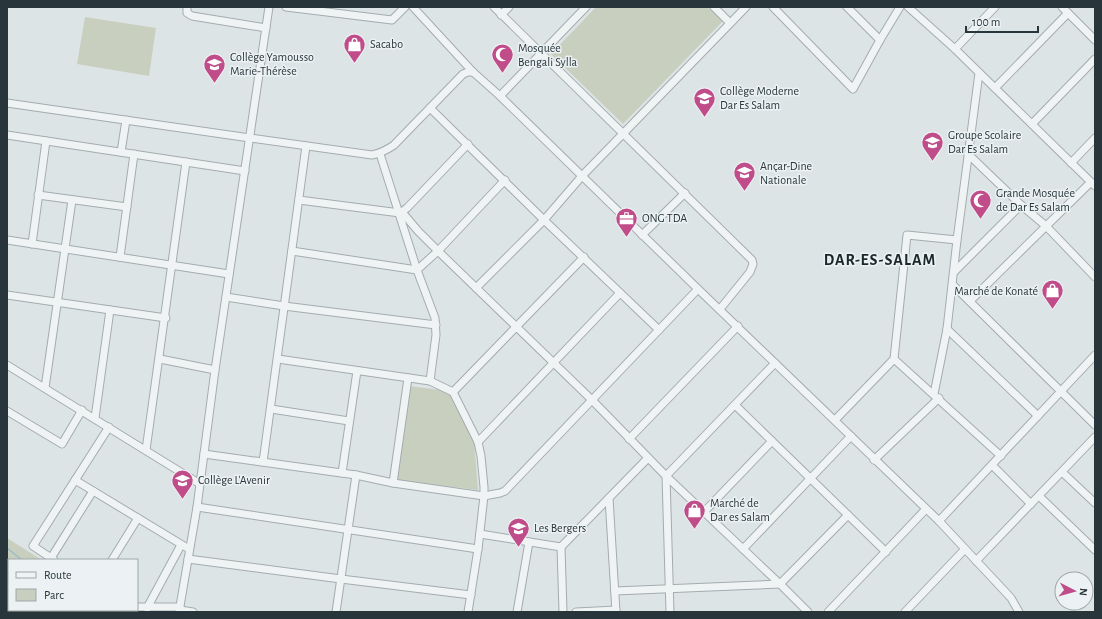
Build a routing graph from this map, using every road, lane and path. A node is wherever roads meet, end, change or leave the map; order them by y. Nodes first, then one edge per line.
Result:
1 (187, 7) edge
2 (269, 7) edge
3 (286, 7) edge
4 (405, 7) edge
5 (413, 7) edge
6 (494, 7) edge
7 (509, 7) edge
8 (586, 7) edge
9 (714, 7) edge
10 (746, 7) edge
11 (773, 7) edge
12 (847, 7) edge
13 (900, 7) edge
14 (908, 7) edge
15 (995, 7) edge
16 (1062, 7) edge
17 (1068, 13) junction
18 (501, 15) junction
19 (730, 23) junction
20 (266, 28) junction
21 (880, 40) junction
22 (1095, 40) edge
23 (955, 49) junction
24 (541, 53) junction
25 (1095, 59) edge
26 (473, 72) junction
27 (979, 73) junction
28 (995, 88) junction
29 (500, 96) junction
30 (7, 103) edge
31 (430, 108) junction
32 (126, 120) junction
33 (1032, 124) junction
34 (623, 133) junction
35 (7, 135) edge
36 (250, 138) junction
37 (1095, 138) edge
38 (46, 141) junction
39 (468, 144) junction
40 (306, 146) junction
41 (121, 152) junction
42 (134, 154) junction
43 (380, 154) junction
44 (968, 154) junction
45 (186, 162) junction
46 (1071, 163) junction
47 (245, 171) junction
48 (582, 176) junction
49 (505, 180) junction
50 (1093, 184) edge
51 (685, 193) junction
52 (38, 195) junction
53 (72, 200) junction
54 (299, 200) junction
55 (1021, 205) junction
56 (126, 207) junction
57 (401, 213) junction
58 (544, 220) junction
59 (1046, 226) junction
60 (642, 235) junction
61 (7, 240) edge
62 (957, 240) junction
63 (32, 244) junction
64 (66, 249) junction
65 (292, 251) junction
66 (438, 251) junction
67 (120, 257) junction
68 (584, 257) junction
69 (172, 265) junction
70 (417, 270) junction
71 (954, 271) junction
72 (229, 274) junction
73 (1095, 277) edge
74 (953, 285) junction
75 (476, 288) junction
76 (698, 289) junction
77 (620, 292) junction
78 (7, 295) edge
79 (226, 297) junction
80 (970, 301) junction
81 (57, 303) junction
82 (284, 306) junction
83 (720, 309) junction
84 (110, 310) junction
85 (166, 318) junction
86 (436, 325) junction
87 (738, 326) junction
88 (517, 328) junction
89 (947, 328) junction
90 (659, 330) junction
91 (1095, 355) edge
92 (160, 359) junction
93 (278, 359) junction
94 (894, 359) junction
95 (553, 363) junction
96 (775, 363) junction
97 (7, 365) edge
98 (215, 370) junction
99 (356, 371) junction
100 (408, 378) junction
101 (430, 381) junction
102 (45, 388) junction
103 (453, 392) junction
104 (1061, 392) junction
105 (937, 396) junction
106 (592, 400) junction
107 (735, 405) junction
108 (271, 409) junction
109 (82, 410) junction
110 (7, 411) edge
111 (1038, 416) junction
112 (95, 418) junction
113 (349, 420) junction
114 (835, 420) junction
115 (1095, 425) edge
116 (108, 427) junction
117 (851, 436) junction
118 (1095, 437) edge
119 (629, 439) junction
120 (772, 441) junction
121 (478, 442) junction
122 (146, 450) junction
123 (204, 454) junction
124 (1001, 456) junction
125 (648, 458) junction
126 (874, 460) junction
127 (263, 462) junction
128 (992, 465) junction
129 (1062, 472) junction
130 (342, 473) junction
131 (356, 475) junction
132 (666, 476) junction
133 (811, 478) junction
134 (75, 480) junction
135 (393, 483) junction
136 (200, 484) junction
137 (93, 491) junction
138 (484, 496) junction
139 (1039, 496) junction
140 (610, 498) junction
141 (1095, 503) edge
142 (1031, 504) junction
143 (196, 507) junction
144 (926, 510) junction
145 (704, 512) junction
146 (848, 515) junction
147 (138, 518) junction
148 (939, 521) junction
149 (349, 530) junction
150 (480, 534) junction
151 (529, 542) junction
152 (181, 545) junction
153 (561, 547) junction
154 (189, 549) junction
155 (478, 549) junction
156 (743, 549) junction
157 (965, 549) junction
158 (1095, 550) edge
159 (886, 552) junction
160 (53, 559) edge
161 (113, 559) edge
162 (188, 559) junction
163 (976, 561) junction
164 (341, 579) junction
165 (780, 584) junction
166 (669, 589) junction
167 (615, 591) junction
168 (471, 595) junction
169 (138, 607) edge
170 (147, 608) junction
171 (180, 610) edge
172 (616, 611) edge
173 (193, 612) edge
174 (336, 612) edge
175 (468, 612) edge
176 (518, 612) edge
177 (563, 612) edge
178 (576, 612) edge
179 (670, 612) edge
180 (808, 612) edge
181 (828, 612) edge
182 (905, 612) edge
183 (1019, 612) edge

1 - 20 street
2 - 20 street
3 - 4 street
5 - 26 street
6 - 18 street
7 - 18 street
8 - 24 street
9 - 19 street
10 - 19 street
11 - 21 street
12 - 21 street
13 - 21 street
14 - 23 street
15 - 23 street
16 - 17 street
17 - 22 street
17 - 28 street
18 - 24 street
19 - 34 street
20 - 36 street
23 - 27 street
24 - 29 street
24 - 34 street
25 - 33 street
26 - 29 street
26 - 31 street
27 - 28 street
27 - 44 street
28 - 33 street
29 - 48 street
30 - 32 street
31 - 39 street
31 - 43 street
32 - 36 street
32 - 41 street
33 - 46 street
34 - 48 street
34 - 51 street
35 - 38 street
36 - 40 street
36 - 47 street
37 - 46 street
38 - 41 street
38 - 52 street
39 - 49 street
39 - 57 street
40 - 43 street
40 - 54 street
41 - 42 street
42 - 45 street
42 - 56 street
43 - 57 street
44 - 55 street
44 - 62 street
45 - 47 street
45 - 69 street
46 - 50 street
47 - 72 street
48 - 58 street
48 - 60 street
49 - 58 street
49 - 66 street
50 - 59 street
51 - 60 street
51 - 83 street
52 - 53 street
52 - 63 street
53 - 56 street
53 - 64 street
54 - 57 street
54 - 65 street
55 - 59 street
55 - 71 street
56 - 67 street
57 - 66 street
57 - 70 street
58 - 68 street
58 - 75 street
59 - 73 street
59 - 80 street
60 - 76 street
61 - 63 street
62 - 71 street
62 - 94 street
63 - 64 street
64 - 67 street
64 - 81 street
65 - 70 street
65 - 82 street
66 - 70 street
66 - 75 street
67 - 69 street
68 - 77 street
68 - 88 street
69 - 72 street
69 - 85 street
70 - 86 street
71 - 74 street
72 - 79 street
74 - 80 street
74 - 89 street
75 - 88 street
76 - 83 street
76 - 90 street
77 - 90 street
77 - 95 street
78 - 81 street
79 - 82 street
79 - 98 street
80 - 104 street
81 - 84 street
81 - 102 street
82 - 86 street
82 - 93 street
83 - 87 street
84 - 85 street
84 - 112 street
85 - 92 street
86 - 101 street
87 - 96 street
87 - 119 street
88 - 95 street
88 - 103 street
89 - 105 street
89 - 111 street
90 - 106 street
91 - 104 street
92 - 98 street
92 - 122 street
93 - 99 street
93 - 108 street
94 - 105 street
94 - 114 street
95 - 106 street
95 - 121 street
96 - 107 street
96 - 114 street
97 - 102 street
98 - 123 street
99 - 100 street
99 - 113 street
100 - 101 street
100 - 135 street
101 - 103 street
102 - 109 street
103 - 121 street
104 - 111 street
104 - 115 street
105 - 124 street
105 - 126 street
106 - 119 street
106 - 138 street
107 - 120 street
107 - 132 street
108 - 113 street
108 - 127 street
109 - 110 street
109 - 112 street
111 - 124 street
112 - 116 street
113 - 130 street
114 - 117 street
116 - 122 street
116 - 134 street
117 - 126 street
117 - 133 street
118 - 129 street
119 - 125 street
120 - 133 street
120 - 145 street
121 - 138 street
122 - 136 street
123 - 127 street
123 - 136 street
124 - 128 street
125 - 132 street
125 - 140 street
126 - 144 street
127 - 130 street
128 - 142 street
128 - 148 street
129 - 139 street
129 - 141 street
130 - 131 street
131 - 135 street
131 - 149 street
132 - 145 street
132 - 166 street
133 - 146 street
133 - 156 street
134 - 137 street
134 - 160 street
135 - 138 street
136 - 143 street
137 - 147 street
137 - 160 street
138 - 150 street
139 - 142 street
139 - 158 street
140 - 153 street
140 - 167 street
142 - 163 street
143 - 149 street
143 - 154 street
144 - 148 street
144 - 159 street
145 - 156 street
146 - 159 street
146 - 165 street
147 - 152 street
147 - 161 street
148 - 157 street
149 - 155 street
149 - 164 street
150 - 151 street
150 - 155 street
151 - 153 street
151 - 176 street
152 - 154 street
152 - 170 street
153 - 177 street
154 - 162 street
155 - 168 street
156 - 165 street
157 - 163 street
157 - 182 street
159 - 181 street
162 - 164 street
162 - 171 street
163 - 183 street
164 - 168 street
164 - 174 street
165 - 166 street
165 - 180 street
166 - 167 street
166 - 179 street
167 - 172 street
168 - 175 street
169 - 170 street
170 - 171 street
171 - 173 street
172 - 178 street

